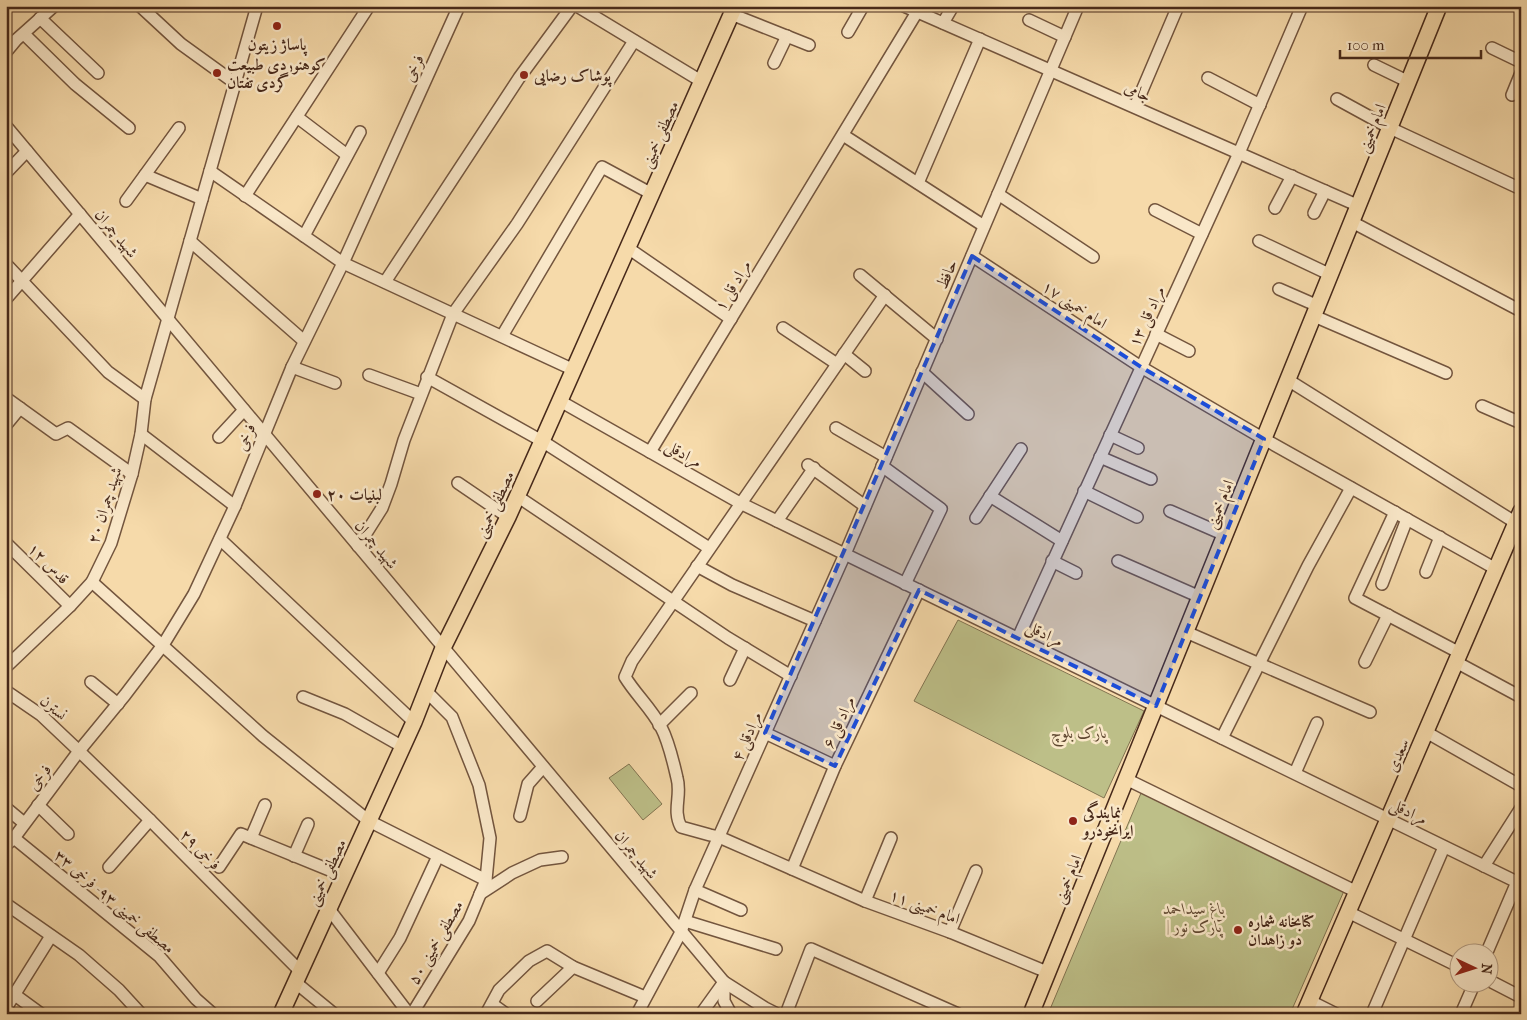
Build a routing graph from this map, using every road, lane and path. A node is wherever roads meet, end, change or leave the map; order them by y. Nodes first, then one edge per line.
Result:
1 (54, 6) edge
2 (140, 6) edge
3 (369, 6) edge
4 (459, 6) edge
5 (572, 6) edge
6 (577, 6) edge
7 (863, 6) edge
8 (904, 6) edge
9 (953, 6) edge
10 (1078, 6) edge
11 (1178, 6) edge
12 (1302, 6) edge
13 (1439, 6) edge
14 (253, 8) edge
15 (733, 10) edge
16 (917, 12) junction
17 (40, 18) junction
18 (1029, 20) dead end
19 (943, 23) junction
20 (848, 32) dead end
21 (24, 34) junction
22 (786, 36) junction
23 (1065, 37) junction
24 (980, 40) junction
25 (634, 41) junction
26 (809, 45) dead end
27 (1492, 48) dead end
28 (6, 52) edge
29 (774, 62) dead end
30 (1521, 62) edge
31 (1374, 65) dead end
32 (1051, 70) junction
33 (98, 73) dead end
34 (1521, 73) edge
35 (1208, 78) dead end
36 (702, 81) junction
37 (1409, 82) junction
38 (235, 83) junction
39 (1512, 96) dead end
40 (1337, 99) dead end
41 (1260, 105) junction
42 (1135, 107) junction
43 (297, 117) junction
44 (6, 126) edge
45 (129, 128) dead end
46 (178, 128) dead end
47 (1390, 128) junction
48 (360, 132) dead end
49 (843, 135) junction
50 (27, 151) junction
51 (1239, 153) junction
52 (347, 154) junction
53 (210, 171) junction
54 (6, 173) edge
55 (145, 175) junction
56 (1292, 176) junction
57 (918, 183) junction
58 (1517, 187) edge
59 (1326, 191) junction
60 (652, 194) junction
61 (998, 194) junction
62 (246, 196) junction
63 (202, 199) junction
64 (126, 201) dead end
65 (1359, 206) junction
66 (1275, 208) dead end
67 (1156, 210) dead end
68 (1314, 213) dead end
69 (80, 214) junction
70 (1352, 222) junction
71 (984, 226) junction
72 (1202, 234) junction
73 (304, 236) junction
74 (190, 241) junction
75 (1259, 241) dead end
76 (628, 248) junction
77 (972, 256) junction
78 (1093, 256) dead end
79 (344, 263) junction
80 (6, 264) edge
81 (1331, 274) junction
82 (860, 275) dead end
83 (22, 281) junction
84 (385, 282) junction
85 (1279, 289) dead end
86 (884, 295) junction
87 (6, 299) edge
88 (1316, 311) junction
89 (1521, 311) edge
90 (453, 314) junction
91 (168, 319) junction
92 (731, 319) junction
93 (783, 328) dead end
94 (1156, 334) junction
95 (502, 336) junction
96 (936, 339) junction
97 (304, 341) junction
98 (1189, 351) dead end
99 (844, 354) junction
100 (837, 364) junction
101 (292, 367) junction
102 (1141, 367) junction
103 (574, 370) junction
104 (865, 371) dead end
105 (922, 372) junction
106 (1446, 373) dead end
107 (369, 375) dead end
108 (427, 378) junction
109 (1288, 380) junction
110 (334, 383) dead end
111 (421, 394) junction
112 (6, 398) edge
113 (145, 399) junction
114 (560, 401) junction
115 (1482, 406) dead end
116 (20, 408) junction
117 (244, 410) junction
118 (968, 414) dead end
119 (1521, 423) edge
120 (6, 425) edge
121 (836, 428) dead end
122 (140, 434) junction
123 (264, 434) junction
124 (1110, 434) junction
125 (219, 437) dead end
126 (1264, 439) junction
127 (542, 441) junction
128 (1138, 448) dead end
129 (1021, 449) dead end
130 (650, 452) junction
131 (1100, 457) junction
132 (884, 461) junction
133 (132, 474) junction
134 (1151, 479) dead end
135 (458, 483) dead end
136 (1351, 488) junction
137 (1084, 491) junction
138 (517, 496) junction
139 (990, 496) junction
140 (740, 503) junction
141 (235, 506) junction
142 (865, 506) junction
143 (1170, 511) dead end
144 (1395, 512) junction
145 (508, 517) junction
146 (1137, 517) dead end
147 (976, 518) dead end
148 (1407, 519) junction
149 (1519, 520) edge
150 (777, 521) junction
151 (1225, 535) junction
152 (1440, 537) junction
153 (220, 539) junction
154 (1062, 541) junction
155 (6, 544) edge
156 (358, 546) junction
157 (709, 548) junction
158 (845, 554) junction
159 (1118, 561) dead end
160 (1052, 562) junction
161 (697, 566) junction
162 (1496, 569) junction
163 (1426, 572) dead end
164 (1076, 573) dead end
165 (92, 582) junction
166 (905, 584) junction
167 (1382, 584) dead end
168 (919, 590) junction
169 (1200, 597) junction
170 (674, 600) junction
171 (70, 606) junction
172 (1388, 615) junction
173 (815, 621) junction
174 (1186, 632) junction
175 (1018, 638) junction
176 (163, 645) junction
177 (443, 648) junction
178 (745, 648) junction
179 (1458, 658) junction
180 (1365, 662) dead end
181 (1259, 664) junction
182 (6, 667) edge
183 (791, 676) junction
184 (730, 680) dead end
185 (91, 682) dead end
186 (6, 690) edge
187 (427, 692) junction
188 (691, 692) dead end
189 (303, 696) dead end
190 (1521, 697) edge
191 (118, 704) junction
192 (1156, 706) junction
193 (1370, 712) dead end
194 (414, 722) junction
195 (1317, 723) dead end
196 (660, 725) junction
197 (1426, 732) junction
198 (765, 733) junction
199 (1222, 738) junction
200 (403, 747) junction
201 (78, 751) junction
202 (835, 766) junction
203 (543, 767) junction
204 (1295, 773) junction
205 (1126, 779) junction
206 (1521, 786) edge
207 (38, 805) junction
208 (265, 805) dead end
209 (6, 808) edge
210 (1521, 808) edge
211 (520, 816) dead end
212 (1388, 819) junction
213 (150, 820) junction
214 (369, 821) junction
215 (24, 822) junction
216 (308, 824) dead end
217 (68, 834) dead end
218 (719, 836) junction
219 (251, 838) junction
220 (891, 838) dead end
221 (10, 842) edge
222 (1444, 847) junction
223 (294, 856) junction
224 (438, 856) junction
225 (562, 857) dead end
226 (1484, 866) junction
227 (219, 867) dead end
228 (109, 868) dead end
229 (792, 870) junction
230 (976, 871) dead end
231 (344, 876) junction
232 (486, 880) junction
233 (1519, 883) edge
234 (695, 890) junction
235 (1357, 892) junction
236 (480, 895) junction
237 (865, 900) junction
238 (6, 904) edge
239 (329, 908) junction
240 (741, 910) dead end
241 (1348, 912) junction
242 (683, 926) junction
243 (950, 932) junction
244 (52, 936) junction
245 (1404, 940) junction
246 (1492, 942) edge
247 (776, 949) dead end
248 (1450, 962) edge
249 (573, 967) junction
250 (1047, 972) junction
251 (378, 973) junction
252 (298, 976) junction
253 (724, 982) junction
254 (1500, 986) edge
255 (1471, 992) edge
256 (14, 995) junction
257 (645, 997) junction
258 (1521, 997) edge
259 (537, 1001) dead end
260 (1307, 1007) edge
261 (6, 1008) edge
262 (489, 1009) edge
263 (765, 1011) edge
264 (41, 1014) edge
265 (141, 1014) edge
266 (213, 1014) edge
267 (281, 1014) edge
268 (334, 1014) edge
269 (410, 1014) edge
270 (506, 1014) edge
271 (637, 1014) edge
272 (702, 1014) edge
273 (731, 1014) edge
274 (777, 1014) edge
275 (786, 1014) edge
276 (958, 1014) edge
277 (1031, 1014) edge
278 (1336, 1014) edge
279 (1372, 1014) edge
280 (1461, 1014) edge

1 - 17 street
2 - 38 street
3 - 43 street
4 - 79 street, فرخی
5 - 84 street
6 - 25 street
7 - 20 street
8 - 16 street, جامی
9 - 19 street
10 - 23 street, حافظ
11 - 42 street
12 - 41 street, مراد قلی ۱۳
13 - 37 main road, امام خمینی
14 - 38 street, شهید چمران ۲۰
15 - 22 street
15 - 36 main road, مصطفی خمینی
16 - 19 street, جامی
16 - 49 street, مراد قلی ۱
17 - 21 street
17 - 33 street
18 - 23 street
19 - 24 street, جامی
21 - 28 street
21 - 45 street
22 - 26 street
22 - 29 street
23 - 32 street, حافظ
24 - 32 street, جامی
24 - 57 street
25 - 36 street
25 - 90 street
27 - 30 street
31 - 37 street
32 - 42 street, جامی
32 - 61 street, حافظ
34 - 39 street
35 - 41 street
36 - 60 main road, مصطفی خمینی
37 - 47 main road, امام خمینی
38 - 53 street, شهید چمران ۲۰
40 - 47 street
41 - 51 street, مراد قلی ۱۳
42 - 51 street, جامی
43 - 52 street
43 - 62 street
44 - 50 street, شهید چمران
46 - 55 street
47 - 58 street
47 - 65 main road, امام خمینی
48 - 52 street
49 - 57 street
49 - 92 street, مراد قلی ۱
50 - 54 street
50 - 69 street, شهید چمران
51 - 56 street, جامی
51 - 72 street, مراد قلی ۱۳
52 - 73 street
53 - 62 street
53 - 63 street, شهید چمران ۲۰
55 - 63 street
55 - 64 street
56 - 59 street, جامی
56 - 66 street
57 - 71 street
59 - 65 street, جامی
59 - 68 street
60 - 76 main road, مصطفی خمینی
60 - 95 street
61 - 71 street, حافظ
61 - 78 street
62 - 73 street
63 - 74 street, شهید چمران ۲۰
65 - 70 main road, امام خمینی
67 - 72 street
69 - 83 street
69 - 91 street, شهید چمران
70 - 81 main road, امام خمینی
70 - 89 street
71 - 77 street, حافظ
72 - 94 street, مراد قلی ۱۳
73 - 79 street
74 - 91 street, شهید چمران ۲۰
74 - 97 street
75 - 81 street
76 - 92 street
76 - 103 main road, مصطفی خمینی
77 - 96 street, حافظ
77 - 102 street, امام خمینی ۱۷
79 - 84 street
79 - 97 street, فرخی
80 - 83 street
81 - 88 main road, امام خمینی
82 - 86 street
83 - 87 street
83 - 113 street
84 - 90 street
85 - 88 street
86 - 96 street
86 - 99 street
88 - 106 street
88 - 109 main road, امام خمینی
90 - 95 street
90 - 108 street
91 - 113 street, شهید چمران ۲۰
91 - 117 street, شهید چمران
92 - 130 street, مراد قلی ۱
93 - 100 street
94 - 98 street
94 - 102 street, مراد قلی ۱۳
95 - 103 street
96 - 105 street, حافظ
97 - 101 street, فرخی
99 - 100 street
99 - 104 street
100 - 140 street
101 - 110 street
101 - 123 street, فرخی
102 - 124 street, مراد قلی ۱۳
102 - 126 street, امام خمینی ۱۷
103 - 114 main road, مصطفی خمینی
105 - 118 street
105 - 132 street, حافظ
107 - 111 street
108 - 111 street
108 - 127 street
109 - 126 main road, امام خمینی
109 - 149 street
111 - 156 street
112 - 116 street
113 - 122 street, شهید چمران ۲۰
114 - 127 main road, مصطفی خمینی
114 - 130 street, مرادقلی
115 - 119 street
116 - 120 street
116 - 133 street
117 - 123 street, شهید چمران
117 - 125 street
121 - 132 street
122 - 133 street, شهید چمران ۲۰
122 - 141 street
123 - 141 street, فرخی
123 - 156 street, شهید چمران
124 - 128 street
124 - 131 street, مراد قلی ۱۳
126 - 136 street, امام خمینی ۱۷
126 - 151 main road, امام خمینی
127 - 138 main road, مصطفی خمینی
127 - 157 street
129 - 139 street
130 - 140 street, مرادقلی
131 - 134 street
131 - 137 street, مراد قلی ۱۳
132 - 142 street, حافظ
132 - 166 street
133 - 165 street, شهید چمران ۲۰
135 - 145 street
136 - 144 street, امام خمینی ۱۷
136 - 181 street
137 - 146 street
137 - 154 street, مراد قلی ۱۳
138 - 145 main road, مصطفی خمینی
138 - 170 street
139 - 147 street
139 - 154 street
140 - 150 street, مرادقلی
140 - 157 street
141 - 153 street, فرخی
142 - 150 street
142 - 158 street, حافظ
143 - 151 street
144 - 148 street, امام خمینی ۱۷
144 - 172 street
145 - 177 main road, مصطفی خمینی
148 - 152 street, امام خمینی ۱۷
148 - 167 street
149 - 162 main road, سعدی
150 - 158 street, مرادقلی
151 - 169 main road, امام خمینی
152 - 162 street, امام خمینی ۱۷
152 - 163 street
153 - 176 street, فرخی
153 - 194 street
154 - 160 street, مراد قلی ۱۳
155 - 171 street, قدس ۱۲
156 - 177 street, شهید چمران
157 - 161 street
158 - 166 street, مرادقلی
158 - 173 street, مرادقلی ۴
159 - 169 street
160 - 164 street
160 - 175 street, مراد قلی ۱۳
161 - 170 street
161 - 173 street
162 - 179 main road, سعدی
165 - 171 street, شهید چمران ۲۰
165 - 176 street
166 - 168 street, مرادقلی
168 - 175 street, مرادقلی
168 - 202 street, مراد قلی ۶
169 - 174 main road, امام خمینی
170 - 178 street
170 - 196 street, امام خمینی ۱۱
171 - 182 street, شهید چمران ۲۰
172 - 179 street
172 - 180 street
173 - 183 street, مرادقلی ۴
174 - 181 street
174 - 192 main road, امام خمینی
175 - 192 street, مرادقلی
176 - 191 street, فرخی
176 - 214 street
177 - 187 main road, مصطفی خمینی
177 - 203 street, شهید چمران
178 - 183 street
178 - 184 street
179 - 190 street
179 - 197 main road, سعدی
181 - 193 street
181 - 199 street
183 - 198 street, مرادقلی ۴
185 - 191 street
186 - 201 street, نسترن
187 - 194 main road, مصطفی خمینی
187 - 232 street, مصطفی خمینی ۵۰
188 - 196 street
189 - 200 street
191 - 201 street, فرخی
192 - 199 street, مرادقلی
192 - 205 main road, امام خمینی
194 - 200 main road, مصطفی خمینی
195 - 204 street
196 - 218 street, امام خمینی ۱۱
197 - 206 street
197 - 212 main road, سعدی
198 - 202 street
198 - 218 street, مرادقلی ۴
199 - 204 street, مرادقلی
200 - 214 main road, مصطفی خمینی
201 - 207 street, فرخی
201 - 213 street, فرخی ۲۹
202 - 229 street, مراد قلی ۶
203 - 211 street
203 - 242 street, شهید چمران
204 - 212 street, مرادقلی
205 - 235 street
205 - 250 main road, امام خمینی
207 - 215 street, فرخی
207 - 217 street
208 - 219 street
209 - 215 street
210 - 226 street
212 - 222 street, مرادقلی
212 - 235 main road, سعدی
213 - 228 street
213 - 252 street, فرخی ۲۹
214 - 224 street
214 - 231 main road, مصطفی خمینی
215 - 221 street, فرخی
216 - 223 street
218 - 229 street, امام خمینی ۱۱
218 - 234 street, مرادقلی ۴
219 - 223 street
219 - 227 street
220 - 237 street
221 - 266 street, مصطفی خمینی ۹۳- فرخی ۳۳
222 - 226 street, مرادقلی
222 - 245 street
223 - 231 street
224 - 232 street
224 - 251 street
225 - 236 street
226 - 233 street, مرادقلی
229 - 237 street, امام خمینی ۱۱
230 - 243 street
231 - 239 main road, مصطفی خمینی
232 - 236 street, مصطفی خمینی ۵۰
233 - 246 street
234 - 240 street
234 - 242 street, مرادقلی ۴
235 - 241 main road, سعدی
236 - 269 street, مصطفی خمینی ۵۰
237 - 243 street, امام خمینی ۱۱
238 - 244 street
239 - 251 street
239 - 252 main road, مصطفی خمینی
241 - 245 street
241 - 260 main road, سعدی
242 - 247 street
242 - 253 street, شهید چمران
242 - 257 street, مرادقلی ۴
243 - 250 street, امام خمینی ۱۱
244 - 256 street
244 - 265 street
245 - 248 street
245 - 279 street
249 - 257 street
249 - 259 street
249 - 262 street
250 - 277 main road, امام خمینی
251 - 269 street
252 - 267 main road, مصطفی خمینی
252 - 268 street, فرخی ۲۹
253 - 263 street, شهید چمران
253 - 272 street
253 - 273 street
254 - 258 street
255 - 280 street
256 - 261 street
256 - 264 street
257 - 271 street, مرادقلی ۴
260 - 278 street
262 - 270 street
263 - 274 street, شهید چمران
275 - 276 street

